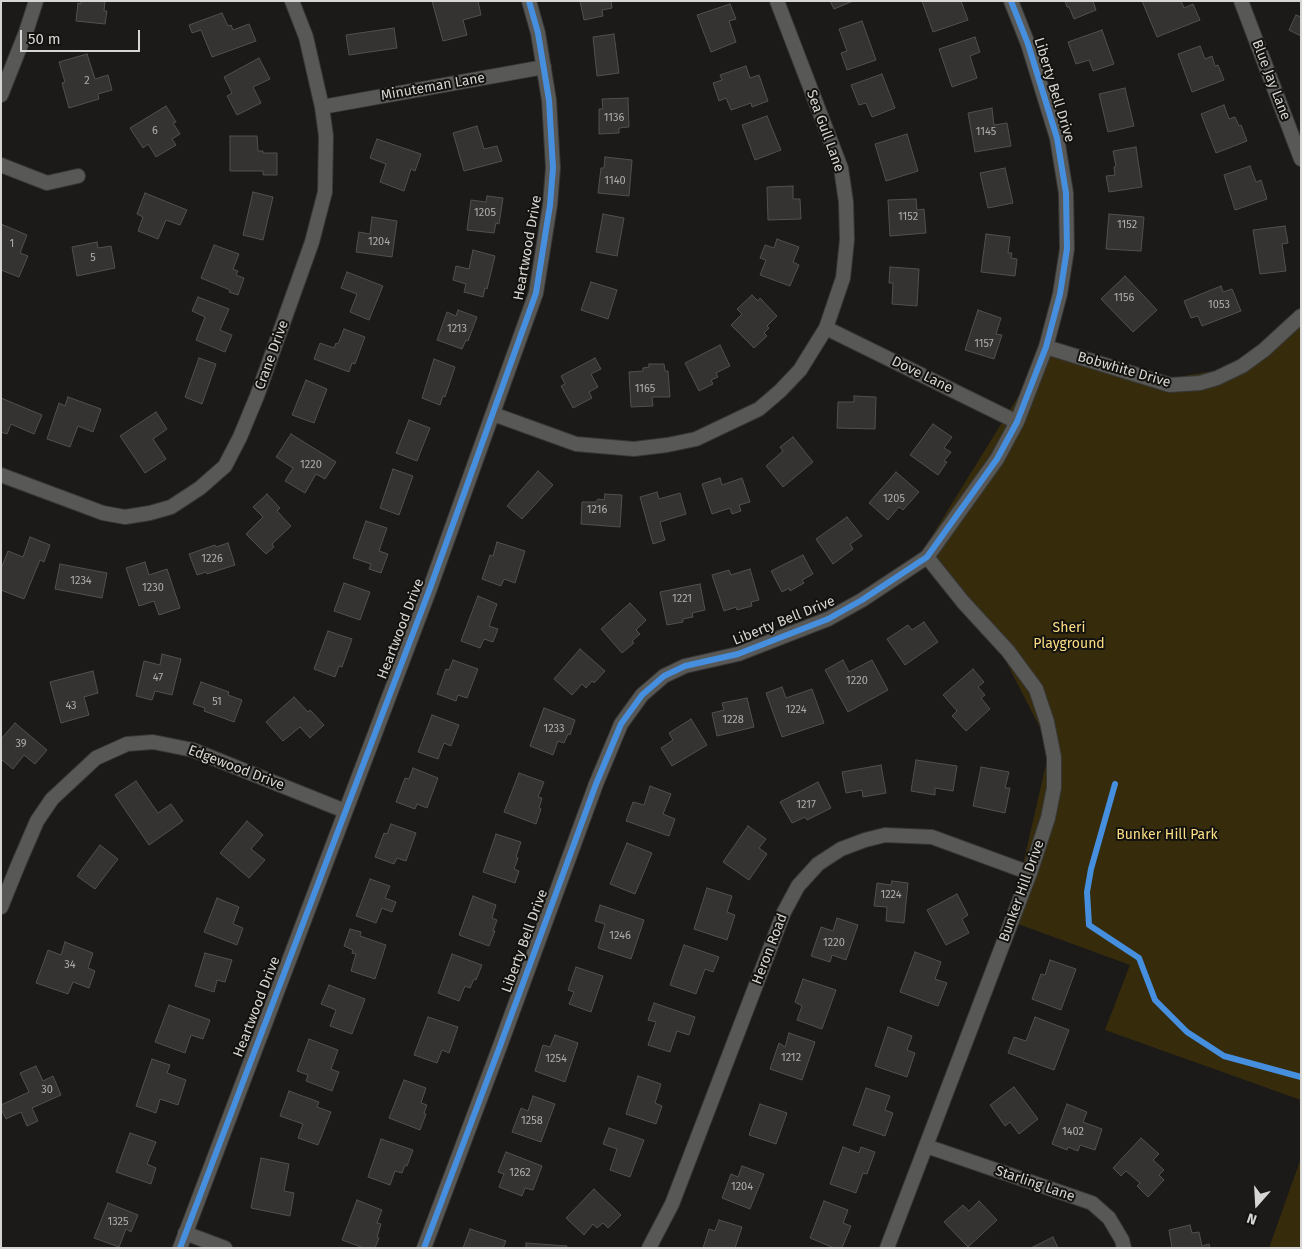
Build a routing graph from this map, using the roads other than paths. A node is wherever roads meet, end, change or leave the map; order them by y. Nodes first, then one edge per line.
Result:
1 (36, 1) edge
2 (292, 1) edge
3 (529, 1) edge
4 (777, 1) edge
5 (1011, 1) edge
6 (1241, 1) edge
7 (544, 67) junction
8 (1, 95) edge
9 (322, 107) junction
10 (1301, 159) edge
11 (1, 165) edge
12 (78, 176) dead end
13 (1301, 316) edge
14 (826, 328) junction
15 (1046, 347) junction
16 (493, 414) junction
17 (1017, 422) junction
18 (1, 474) edge
19 (927, 558) junction
20 (344, 811) junction
21 (1030, 873) junction
22 (1, 907) edge
23 (926, 1146) junction
24 (185, 1233) junction
25 (180, 1248) edge
26 (225, 1248) edge
27 (424, 1248) edge
28 (649, 1248) edge
29 (887, 1248) edge
30 (1124, 1248) edge

1 - 8 street
2 - 9 street, Crane Drive
3 - 7 street, Heartwood Drive
4 - 14 street, Sea Gull Lane
5 - 15 street, Liberty Bell Drive
6 - 10 street, Blue Jay Lane
7 - 9 street, Minuteman Lane
7 - 16 street, Heartwood Drive
9 - 18 street, Crane Drive
11 - 12 street
13 - 15 street, Bobwhite Drive
14 - 16 street, Sea Gull Lane
14 - 17 street, Dove Lane
15 - 17 street, Liberty Bell Drive
16 - 20 street, Heartwood Drive
17 - 19 street, Liberty Bell Drive
19 - 21 street, Bunker Hill Drive
19 - 27 street, Liberty Bell Drive
20 - 22 street, Edgewood Drive
20 - 24 street, Heartwood Drive
21 - 23 street, Bunker Hill Drive
21 - 28 street, Heron Road
23 - 29 street, Bunker Hill Drive
23 - 30 street, Starling Lane
24 - 25 street, Heartwood Drive
24 - 26 street

